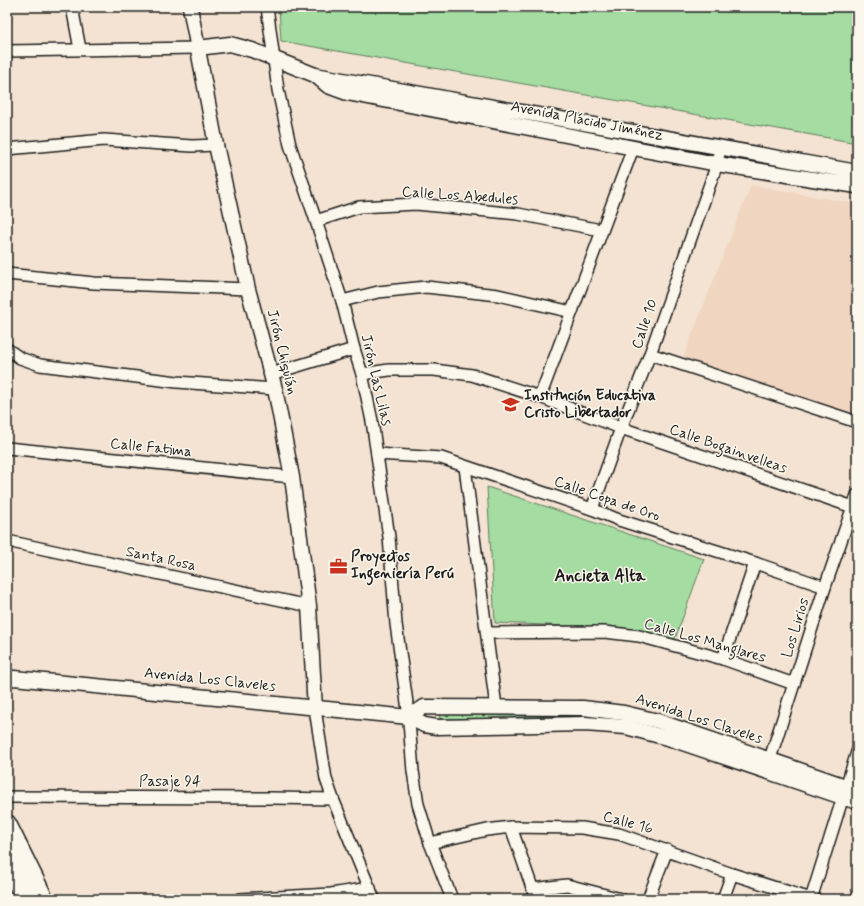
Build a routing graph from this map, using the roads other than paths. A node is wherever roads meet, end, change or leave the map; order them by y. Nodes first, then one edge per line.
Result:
1 (72, 7) edge
2 (190, 7) edge
3 (267, 7) edge
4 (198, 48) junction
5 (80, 49) junction
6 (7, 51) edge
7 (274, 59) junction
8 (315, 75) junction
9 (216, 145) junction
10 (633, 148) junction
11 (720, 148) junction
12 (7, 150) edge
13 (717, 164) junction
14 (857, 172) edge
15 (857, 186) edge
16 (316, 221) junction
17 (601, 230) junction
18 (7, 274) edge
19 (248, 289) junction
20 (342, 301) junction
21 (572, 312) junction
22 (7, 349) edge
23 (354, 349) junction
24 (650, 354) junction
25 (271, 374) junction
26 (362, 374) junction
27 (275, 389) junction
28 (540, 397) junction
29 (857, 422) edge
30 (621, 428) junction
31 (7, 448) edge
32 (377, 454) junction
33 (465, 467) junction
34 (292, 477) junction
35 (857, 495) edge
36 (853, 507) junction
37 (592, 509) junction
38 (7, 541) edge
39 (755, 563) junction
40 (825, 587) junction
41 (309, 606) junction
42 (487, 633) junction
43 (723, 659) junction
44 (7, 679) edge
45 (794, 684) junction
46 (496, 707) junction
47 (315, 709) junction
48 (409, 717) junction
49 (857, 752) edge
50 (768, 766) junction
51 (849, 791) edge
52 (7, 797) edge
53 (333, 799) junction
54 (857, 802) edge
55 (7, 824) edge
56 (511, 826) junction
57 (430, 843) junction
58 (12, 848) edge
59 (667, 850) junction
60 (7, 862) edge
61 (732, 874) junction
62 (370, 888) junction
63 (534, 894) edge
64 (25, 899) edge
65 (44, 899) edge
66 (240, 899) edge
67 (374, 899) edge
68 (452, 899) edge
69 (621, 899) edge
70 (648, 899) edge
71 (723, 899) edge
72 (811, 899) edge

1 - 5 street
2 - 4 street, Jirón Chiquián
3 - 7 street, Jirón Las Lilas
4 - 5 street
4 - 7 street, Avenida Plácido Jiménez
4 - 9 street, Jirón Chiquián
5 - 6 street
7 - 8 street, Avenida Plácido Jiménez
7 - 16 street, Jirón Las Lilas
8 - 10 street, Avenida Plácido Jiménez
8 - 11 street, Avenida Plácido Jiménez
9 - 12 street
9 - 19 street, Jirón Chiquián
10 - 13 street, Avenida Plácido Jiménez
10 - 17 street
11 - 13 street, Calle 10
11 - 14 street, Avenida Plácido Jiménez
13 - 15 street, Avenida Plácido Jiménez
13 - 24 street, Calle 10
16 - 17 street, Calle Los Abedules
16 - 20 street, Jirón Las Lilas
17 - 21 street
18 - 19 street
19 - 25 street, Jirón Chiquián
20 - 21 street
20 - 23 street, Jirón Las Lilas
21 - 28 street
22 - 27 street
23 - 25 street
23 - 26 street, Jirón Las Lilas
24 - 29 street
24 - 30 street, Calle 10
25 - 27 street, Jirón Chiquián
26 - 28 street, Calle Bogainvelleas
26 - 32 street, Jirón Las Lilas
27 - 34 street, Jirón Chiquián
28 - 30 street, Calle Bogainvelleas
30 - 36 street, Calle Bogainvelleas
30 - 37 street, Calle 10
31 - 34 street, Calle Fatima
32 - 33 street, Calle Copa de Oro
32 - 48 street, Jirón Las Lilas
33 - 37 street, Calle Copa de Oro
33 - 42 street
34 - 41 street, Jirón Chiquián
35 - 36 street, Los Lirios
36 - 40 street, Los Lirios
37 - 39 street, Calle Copa de Oro
38 - 41 street, Santa Rosa
39 - 40 street, Calle Copa de Oro
39 - 43 street
40 - 45 street, Los Lirios
41 - 47 street, Jirón Chiquián
42 - 43 street, Calle Los Manglares
42 - 46 street
43 - 45 street, Calle Los Manglares
44 - 47 street, Avenida Los Claveles
45 - 50 street, Los Lirios
46 - 48 street, Avenida Los Claveles
46 - 50 street, Avenida Los Claveles
47 - 48 street, Avenida Los Claveles
47 - 53 street
48 - 50 street, Avenida Los Claveles
48 - 57 street, Jirón Las Lilas
49 - 51 street
50 - 51 street, Avenida Los Claveles
51 - 54 street, Avenida Los Claveles
51 - 72 street
52 - 53 street, Pasaje 94
53 - 62 street
55 - 58 main road
56 - 57 street, Calle 16
56 - 59 street, Calle 16
56 - 63 street
57 - 68 street, Jirón Las Lilas
58 - 65 main road
59 - 61 street, Calle 16
59 - 70 street
60 - 64 main road
61 - 71 street
61 - 72 street, Calle 16
62 - 66 street
62 - 67 street
63 - 69 street

